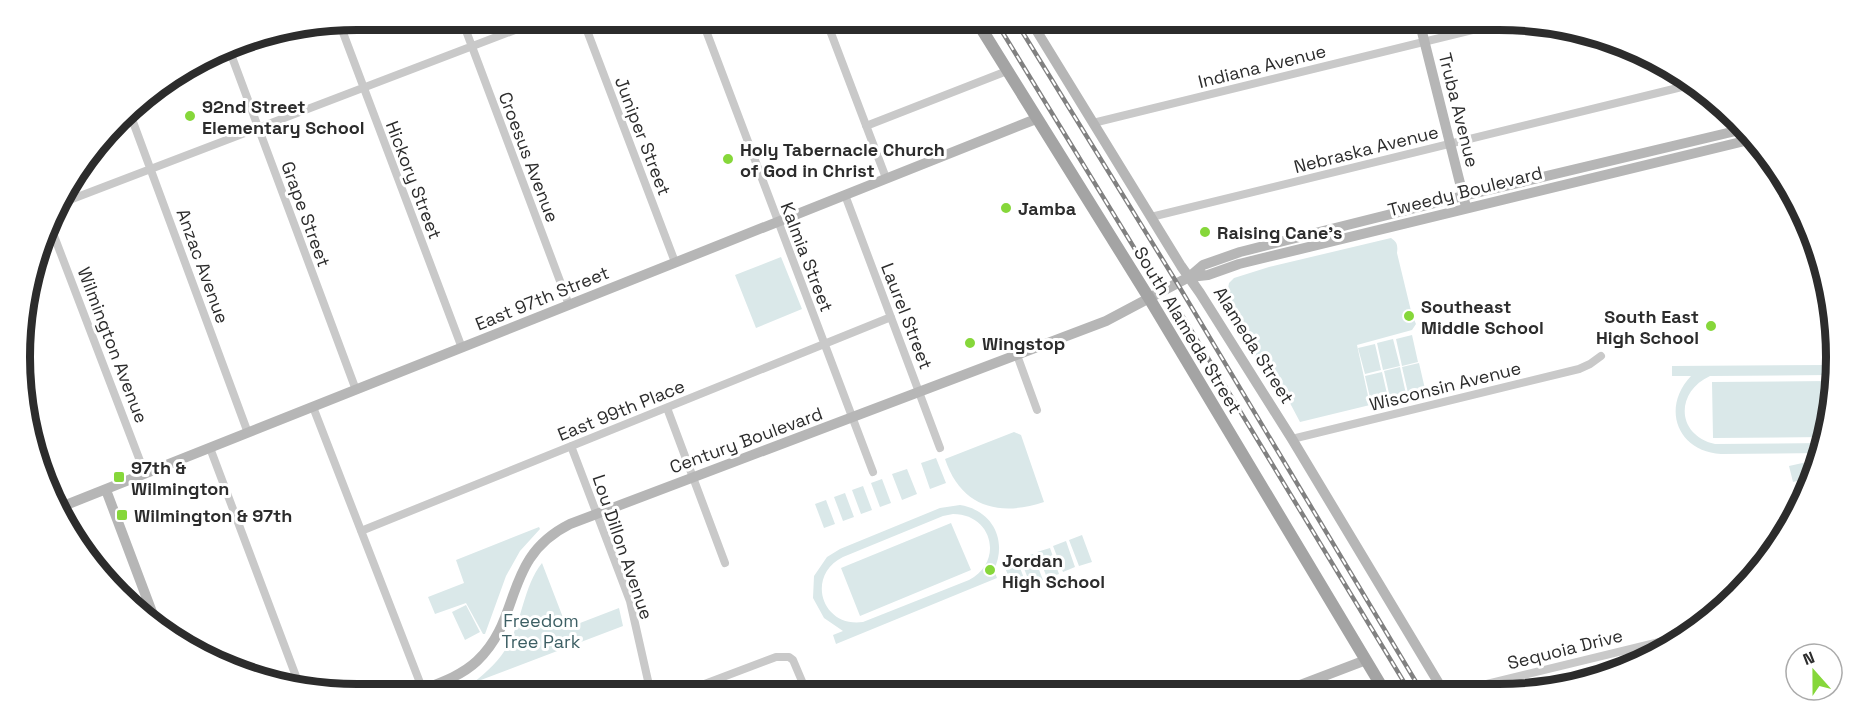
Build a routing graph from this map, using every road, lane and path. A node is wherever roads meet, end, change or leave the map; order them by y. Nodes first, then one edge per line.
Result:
1 (466, 30) edge
2 (515, 30) edge
3 (587, 30) edge
4 (706, 30) edge
5 (830, 30) edge
6 (982, 30) edge
7 (1036, 30) edge
8 (1422, 30) edge
9 (1471, 30) edge
10 (342, 31) edge
11 (1425, 41) junction
12 (472, 47) junction
13 (231, 56) edge
14 (1007, 70) junction
15 (1683, 87) edge
16 (364, 88) junction
17 (1036, 119) junction
18 (132, 120) edge
19 (1093, 123) junction
20 (866, 126) junction
21 (258, 128) junction
22 (1735, 131) edge
23 (1745, 141) edge
24 (1450, 144) junction
25 (151, 170) junction
26 (886, 178) junction
27 (845, 195) junction
28 (1463, 196) junction
29 (70, 200) edge
30 (1466, 208) junction
31 (1151, 217) junction
32 (778, 222) junction
33 (54, 235) edge
34 (675, 262) junction
35 (1189, 277) junction
36 (1152, 296) junction
37 (569, 305) junction
38 (891, 317) junction
39 (824, 344) junction
40 (462, 348) junction
41 (1017, 355) junction
42 (1601, 356) dead end
43 (356, 390) junction
44 (920, 393) junction
45 (313, 407) junction
46 (667, 408) junction
47 (1037, 410) dead end
48 (852, 418) junction
49 (248, 433) junction
50 (1292, 439) junction
51 (571, 446) junction
52 (210, 448) junction
53 (940, 448) dead end
54 (873, 472) dead end
55 (145, 474) junction
56 (693, 477) junction
57 (106, 490) junction
58 (66, 505) edge
59 (596, 513) junction
60 (361, 531) junction
61 (725, 562) dead end
62 (152, 611) edge
63 (1658, 642) edge
64 (1366, 660) junction
65 (297, 679) edge
66 (420, 684) edge
67 (439, 684) edge
68 (649, 684) edge
69 (704, 684) edge
70 (803, 684) edge
71 (1303, 684) edge
72 (1380, 684) edge
73 (1439, 684) edge
74 (1487, 684) edge

1 - 12 street, Croesus Avenue
2 - 12 street
3 - 34 street, Juniper Street
4 - 32 street, Kalmia Street
5 - 20 street
6 - 14 main road, South Alameda Street
7 - 19 street, Alameda Street
8 - 11 street, Truba Avenue
9 - 11 street, Indiana Avenue
10 - 16 street, Hickory Street
11 - 19 street, Indiana Avenue
11 - 24 street, Truba Avenue
12 - 16 street
12 - 37 street, Croesus Avenue
13 - 21 street, Grape Street
14 - 17 main road, South Alameda Street
14 - 20 street
15 - 24 street, Nebraska Avenue
16 - 21 street
16 - 40 street, Hickory Street
17 - 26 street, East 97th Street
17 - 36 main road, South Alameda Street
18 - 25 street, Anzac Avenue
19 - 31 street, Alameda Street
20 - 26 street
21 - 25 street
21 - 43 street, Grape Street
22 - 28 street, Tweedy Boulevard
23 - 30 street, Tweedy Boulevard
24 - 28 street, Truba Avenue
24 - 31 street, Nebraska Avenue
25 - 29 street
25 - 49 street, Anzac Avenue
26 - 27 street, East 97th Street
27 - 32 street, East 97th Street
27 - 38 street, Laurel Street
28 - 30 street, Truba Avenue
28 - 35 street, Tweedy Boulevard
30 - 35 street, Tweedy Boulevard
31 - 35 street, Alameda Street
32 - 34 street, East 97th Street
32 - 39 street, Kalmia Street
33 - 55 street, Wilmington Avenue
34 - 37 street, East 97th Street
35 - 36 street, Tweedy Boulevard
35 - 50 street, Alameda Street
36 - 41 street, Century Boulevard
36 - 64 main road, South Alameda Street
37 - 40 street, East 97th Street
38 - 39 street, East 99th Place
38 - 44 street, Laurel Street
39 - 46 street, East 99th Place
39 - 48 street, Kalmia Street
40 - 43 street, East 97th Street
41 - 44 street, Century Boulevard
41 - 47 street
42 - 50 street, Wisconsin Avenue
43 - 45 street, East 97th Street
44 - 48 street, Century Boulevard
44 - 53 street, Laurel Street
45 - 49 street, East 97th Street
45 - 60 street
46 - 51 street, East 99th Place
46 - 56 street
48 - 54 street, Kalmia Street
48 - 56 street, Century Boulevard
49 - 52 street, East 97th Street
50 - 73 street, Alameda Street
51 - 59 street, Lou Dillon Avenue
51 - 60 street, East 99th Place
52 - 55 street, East 97th Street
52 - 65 street
55 - 57 street, East 97th Street
56 - 59 street, Century Boulevard
56 - 61 street
57 - 58 street, East 97th Street
57 - 62 street
59 - 67 street, Century Boulevard
59 - 68 street, Lou Dillon Avenue
60 - 66 street
63 - 74 street, Sequoia Drive
64 - 71 street
64 - 72 main road
69 - 70 street

